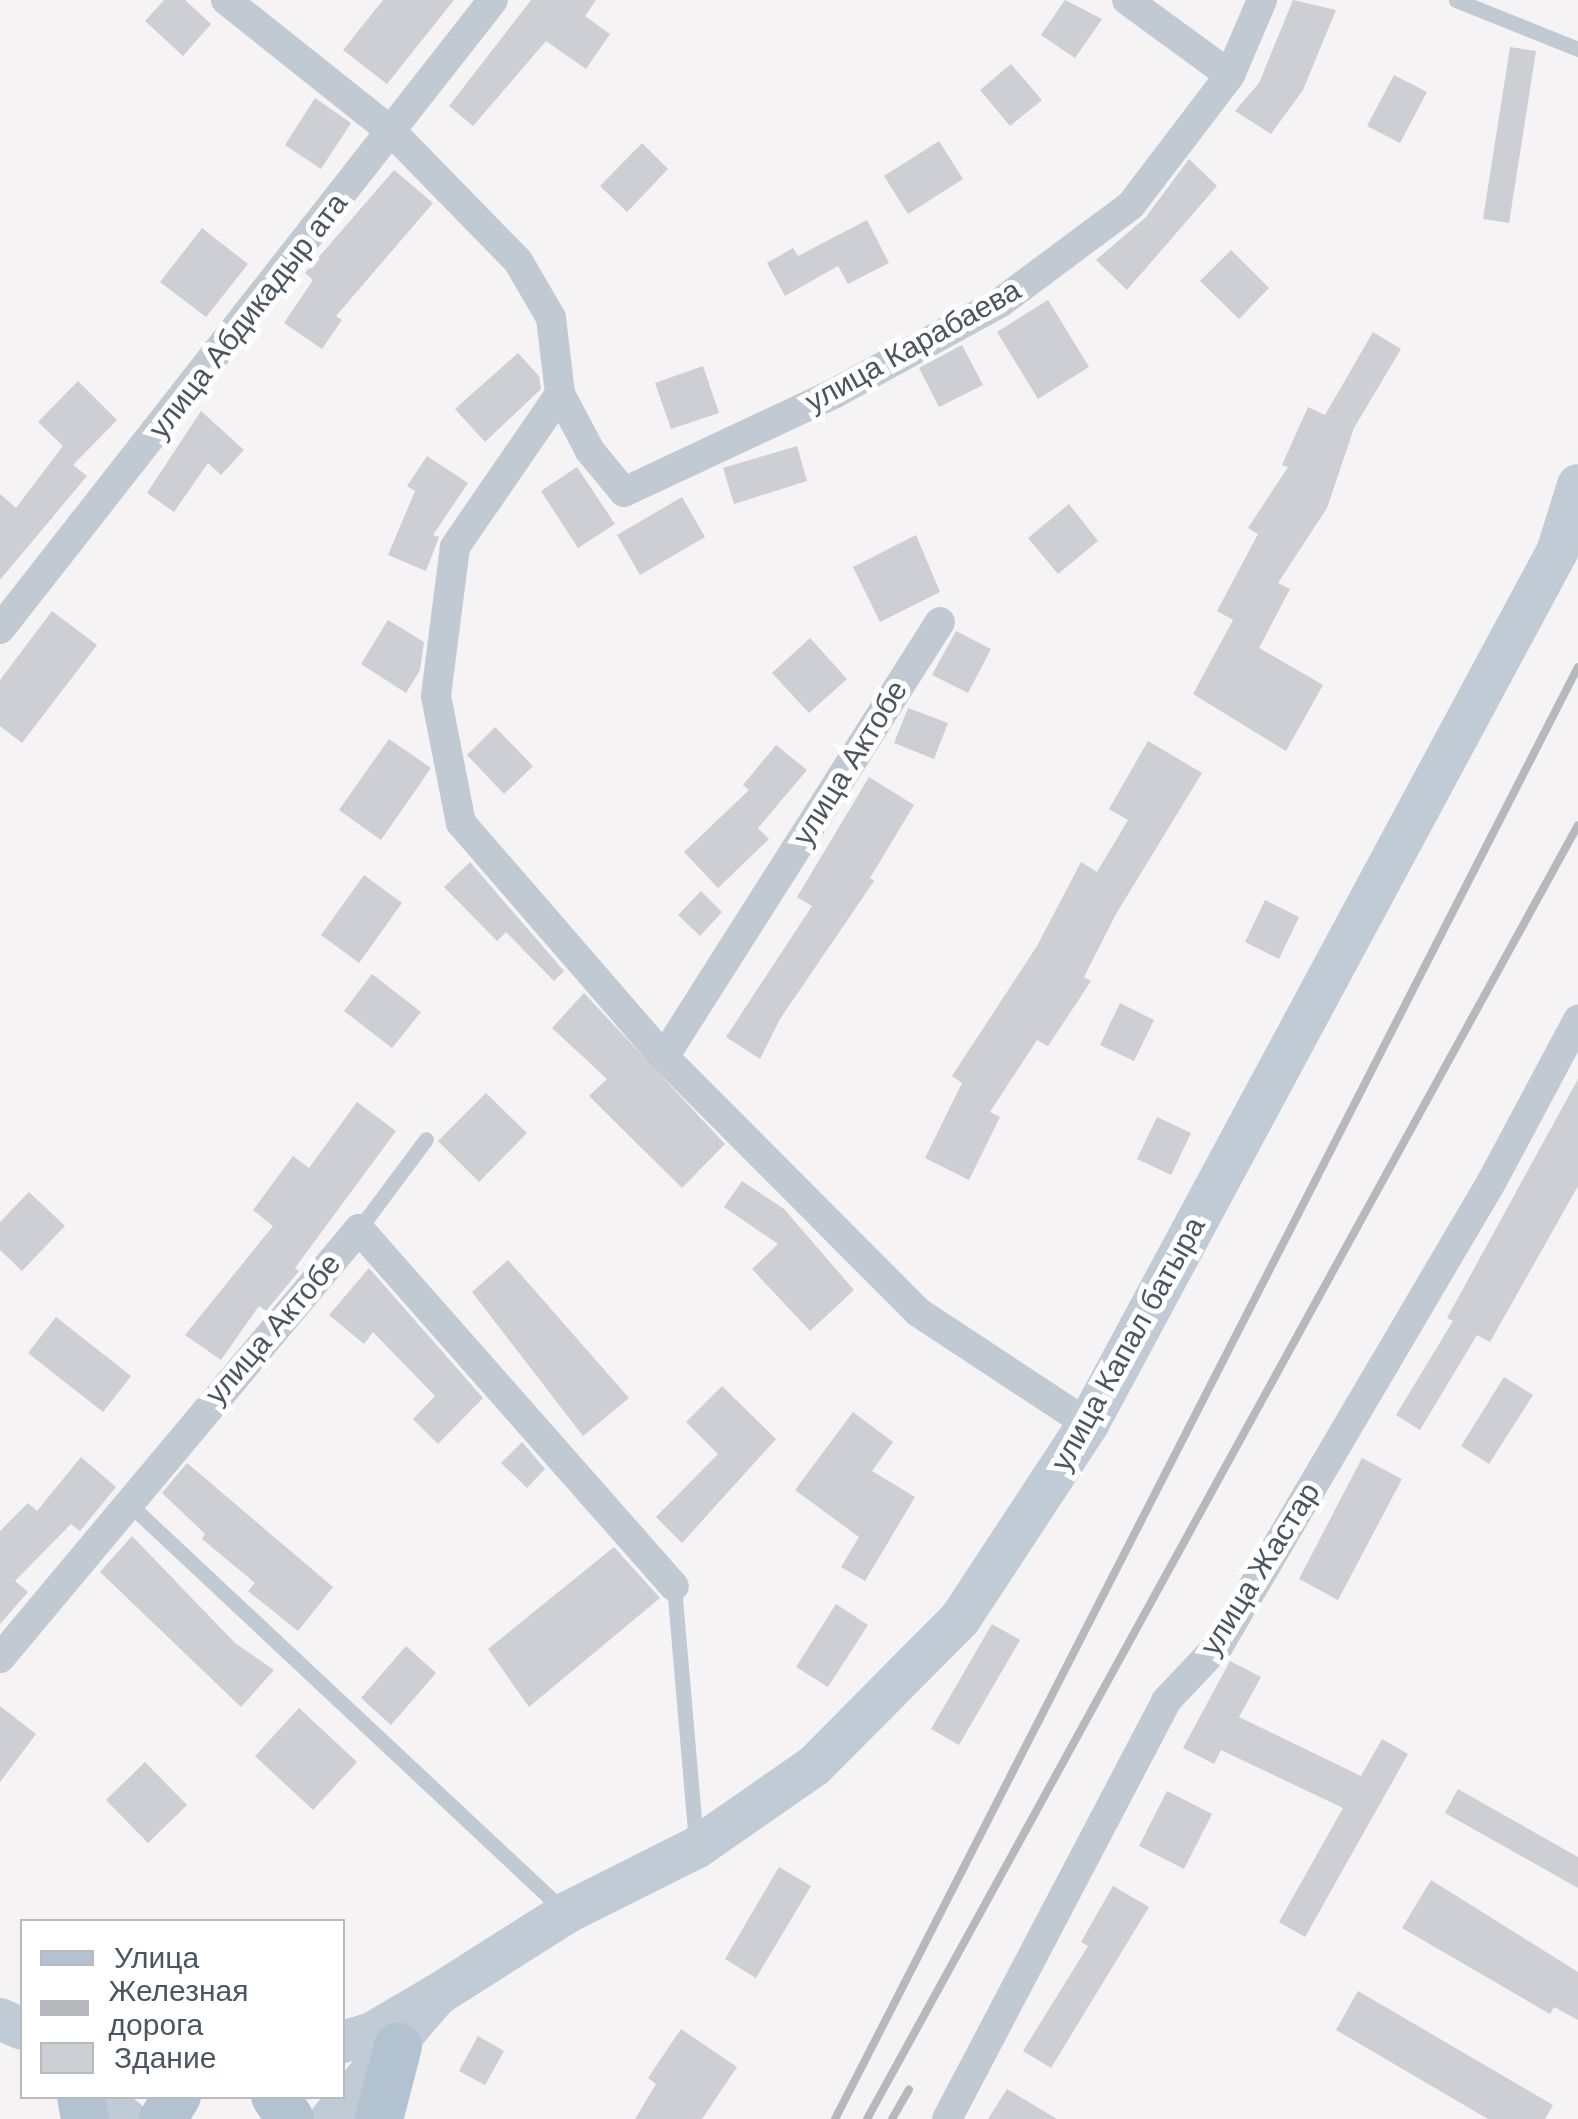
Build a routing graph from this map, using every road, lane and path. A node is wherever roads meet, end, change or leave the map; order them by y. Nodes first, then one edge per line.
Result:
1 (226, 0) edge
2 (493, 0) edge
3 (1127, 0) edge
4 (1262, 0) edge
5 (1456, 0) edge
6 (1578, 49) edge
7 (1230, 75) junction
8 (392, 132) junction
9 (560, 394) junction
10 (1578, 486) edge
11 (940, 622) dead end
12 (0, 629) edge
13 (1578, 1020) edge
14 (664, 1057) junction
15 (426, 1138) dead end
16 (359, 1229) junction
17 (1088, 1424) junction
18 (126, 1501) junction
19 (674, 1586) joint
20 (0, 1658) edge
21 (696, 1848) junction
22 (566, 1913) junction
23 (437, 1996) junction
24 (345, 2041) edge
25 (398, 2046) junction
26 (97, 2099) edge
27 (126, 2119) edge
28 (330, 2119) edge
29 (379, 2119) edge
30 (947, 2119) edge

1 - 8 street
2 - 8 street, улица Абдикадыр ата
3 - 7 street
4 - 7 street, улица Карабаева
5 - 6 lane
7 - 9 street, улица Карабаева
8 - 9 street
8 - 12 street, улица Абдикадыр ата
9 - 14 street
10 - 17 main road, улица Капал батыра
11 - 14 street, улица Актобе
13 - 30 street, улица Жастар
14 - 17 street
15 - 16 lane
16 - 18 street, улица Актобе
16 - 19 street, улица Актобе
17 - 21 main road, улица Капал батыра
18 - 20 street, улица Актобе
18 - 22 lane
19 - 21 lane
21 - 22 main road, улица Капал батыра
22 - 23 main road, улица Капал батыра
23 - 24 main road, улица Капал батыра
23 - 25 main road, улица Капал батыра
25 - 28 main road, улица Капал батыра
25 - 29 main road
26 - 27 main road

